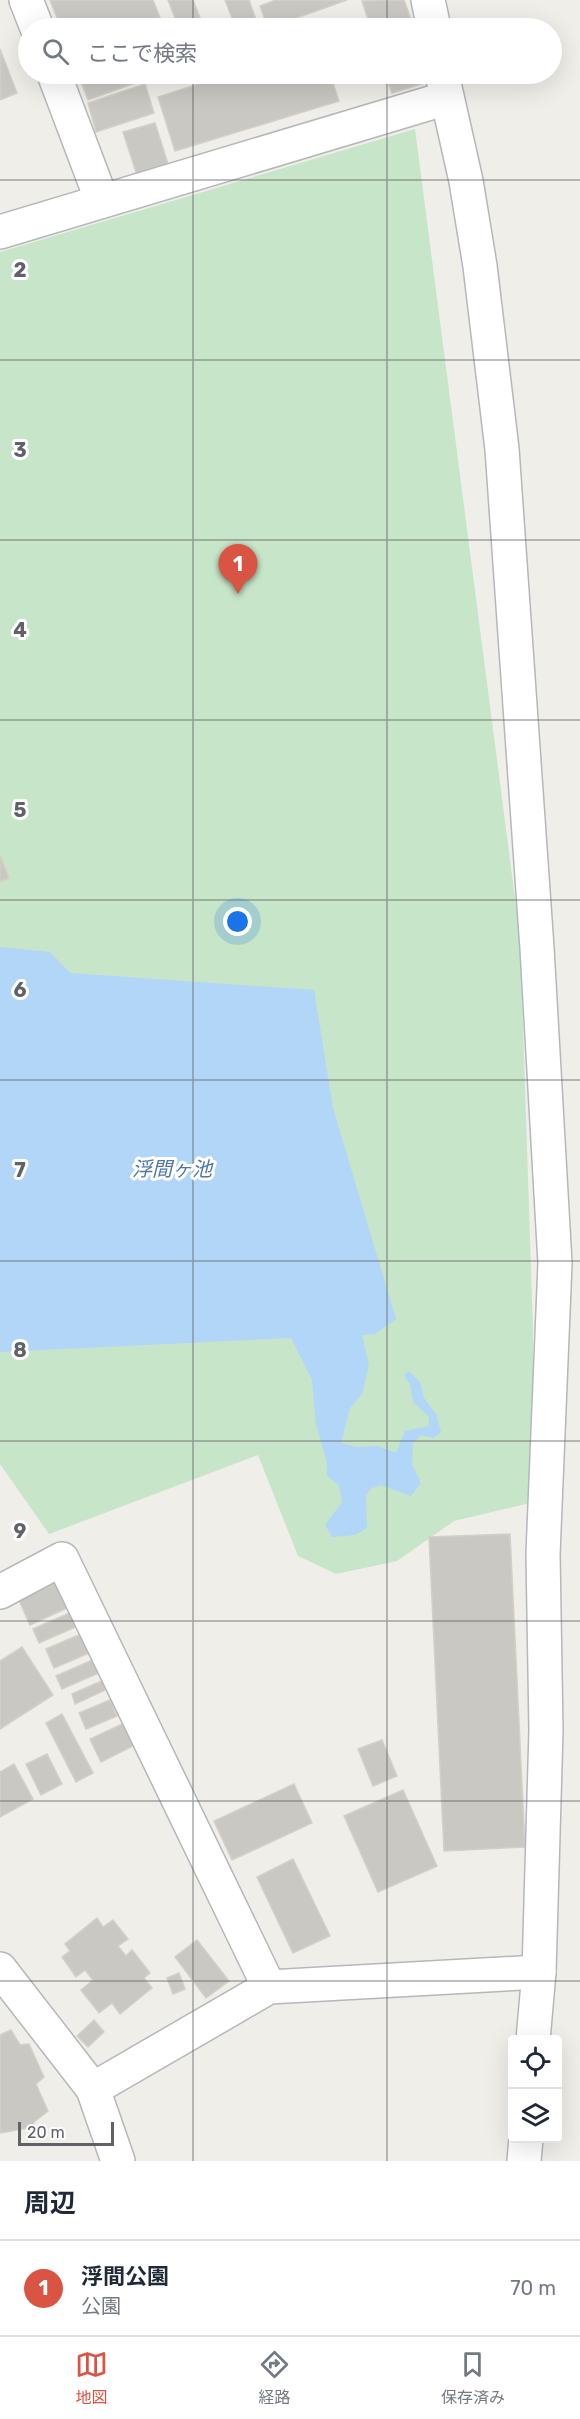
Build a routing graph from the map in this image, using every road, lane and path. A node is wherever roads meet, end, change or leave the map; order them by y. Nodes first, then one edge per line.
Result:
1 (26, 0) edge
2 (428, 0) edge
3 (33, 18) edge
4 (432, 18) edge
5 (58, 84) edge
6 (445, 86) edge
7 (102, 201) junction
8 (0, 232) edge
9 (0, 1592) edge
10 (0, 1969) edge
11 (539, 1972) junction
12 (269, 1987) junction
13 (533, 2035) edge
14 (93, 2089) junction
15 (525, 2143) edge
16 (118, 2161) edge
17 (524, 2161) edge

1 - 3 street
2 - 4 street
5 - 7 street
6 - 7 street
6 - 11 street
7 - 8 street
9 - 12 street
10 - 14 street
11 - 12 street
11 - 13 street
12 - 14 street
14 - 16 street
15 - 17 street

